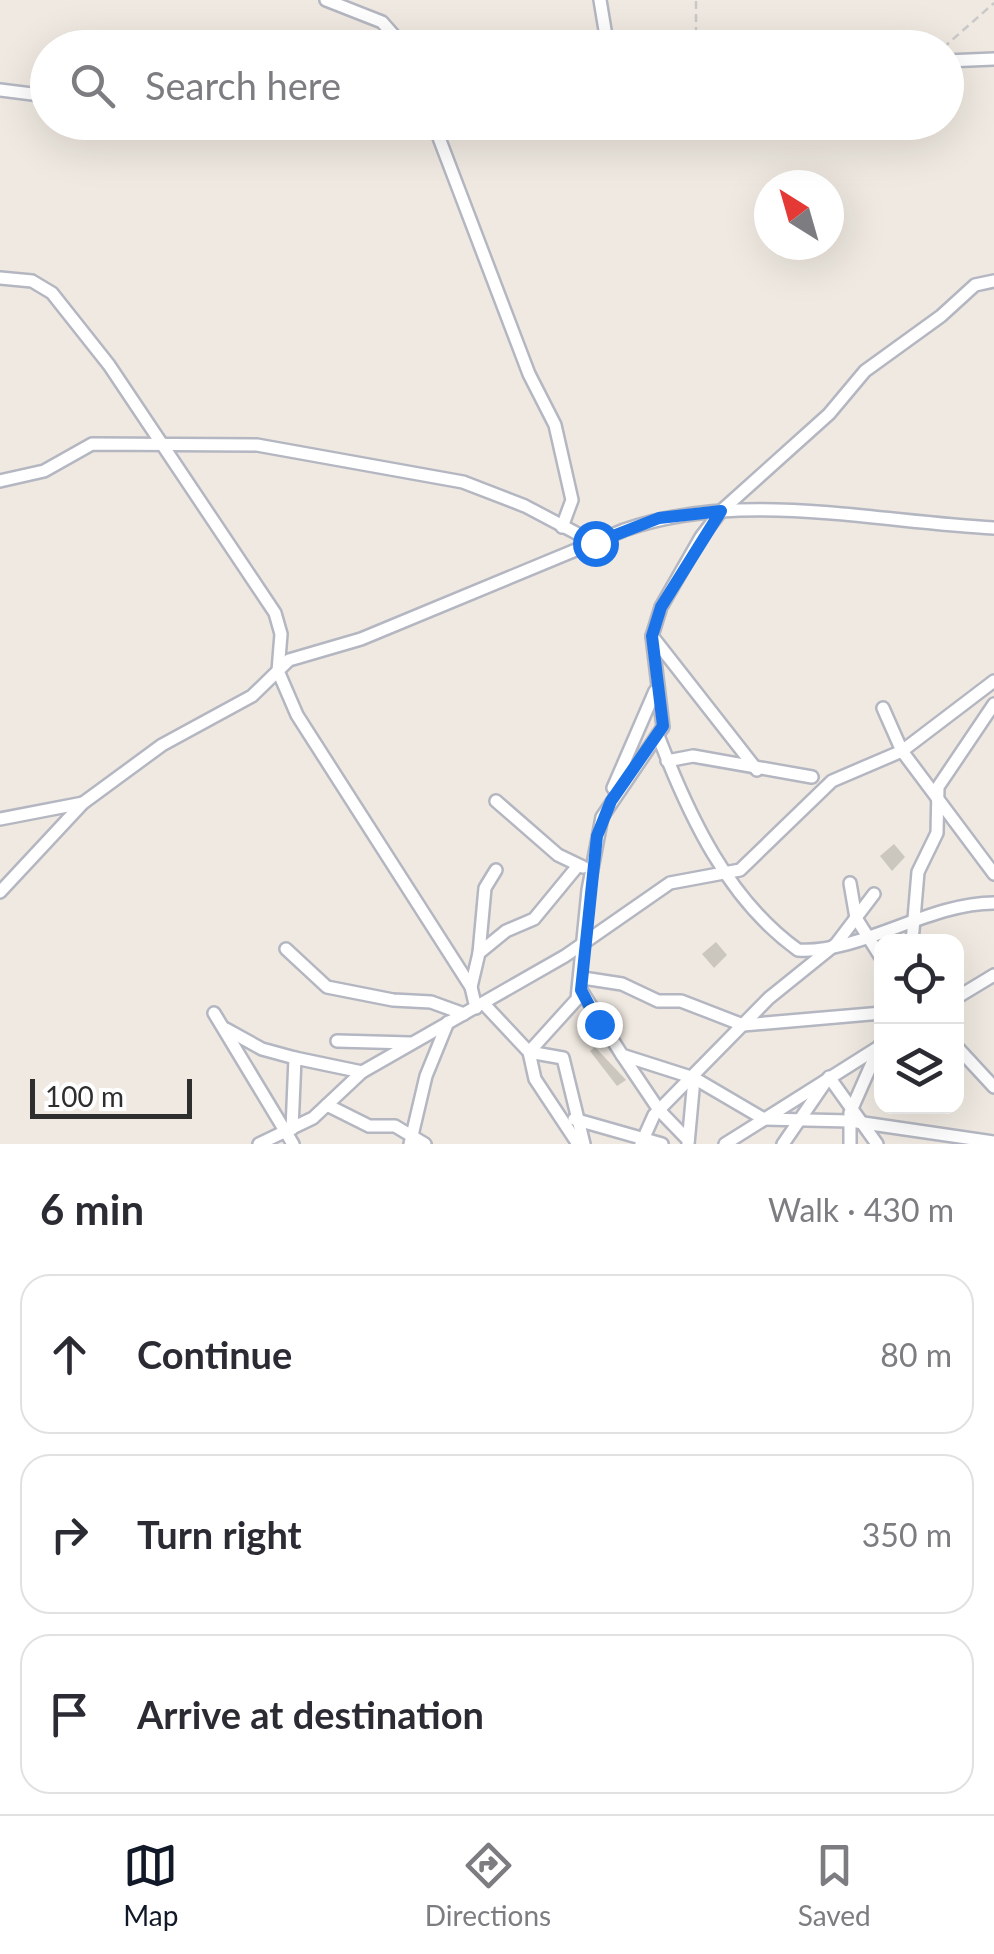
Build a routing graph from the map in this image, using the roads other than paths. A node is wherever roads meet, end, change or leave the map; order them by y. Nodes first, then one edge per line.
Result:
1 (326, 0) edge
2 (600, 0) edge
3 (389, 30) edge
4 (605, 30) edge
5 (994, 59) edge
6 (964, 60) edge
7 (0, 90) edge
8 (30, 94) edge
9 (440, 140) edge
10 (0, 278) edge
11 (994, 281) edge
12 (162, 441) junction
13 (0, 480) edge
14 (721, 511) junction
15 (562, 527) junction
16 (994, 528) edge
17 (595, 543) junction
18 (652, 636) junction
19 (278, 671) junction
20 (994, 681) edge
21 (656, 685) junction
22 (994, 704) edge
23 (882, 708) dead end
24 (658, 738) junction
25 (902, 751) junction
26 (667, 760) junction
27 (757, 770) junction
28 (812, 778) dead end
29 (613, 788) dead end
30 (934, 798) junction
31 (496, 801) dead end
32 (83, 803) junction
33 (0, 819) edge
34 (576, 868) dead end
35 (496, 870) dead end
36 (592, 870) junction
37 (994, 874) edge
38 (728, 876) junction
39 (850, 883) dead end
40 (0, 892) edge
41 (874, 894) dead end
42 (994, 903) edge
43 (856, 918) junction
44 (915, 919) junction
45 (913, 934) edge
46 (866, 936) junction
47 (584, 944) junction
48 (836, 944) junction
49 (874, 948) edge
50 (286, 949) dead end
51 (479, 952) junction
52 (994, 975) edge
53 (582, 984) junction
54 (472, 987) junction
55 (964, 993) edge
56 (475, 1009) junction
57 (214, 1013) dead end
58 (874, 1014) edge
59 (448, 1022) junction
60 (743, 1025) junction
61 (222, 1027) junction
62 (336, 1042) dead end
63 (410, 1043) junction
64 (874, 1048) edge
65 (529, 1052) junction
66 (964, 1055) edge
67 (622, 1056) junction
68 (296, 1058) junction
69 (874, 1060) edge
70 (362, 1072) junction
71 (828, 1077) junction
72 (694, 1078) junction
73 (994, 1087) edge
74 (327, 1105) junction
75 (853, 1106) junction
76 (659, 1110) junction
77 (559, 1114) junction
78 (764, 1119) junction
79 (801, 1119) junction
80 (580, 1120) junction
81 (854, 1122) junction
82 (289, 1130) junction
83 (410, 1140) edge
84 (945, 1140) edge
85 (637, 1142) edge
86 (688, 1142) edge
87 (994, 1142) edge
88 (259, 1144) edge
89 (293, 1144) edge
90 (425, 1144) edge
91 (581, 1144) edge
92 (662, 1144) edge
93 (724, 1144) edge
94 (782, 1144) edge
95 (850, 1144) edge
96 (876, 1144) edge

1 - 3 street
2 - 4 street
5 - 6 street
7 - 8 street
9 - 15 street
10 - 12 street
11 - 14 street
12 - 13 street
12 - 15 street
12 - 19 street
14 - 16 street
14 - 17 street
14 - 18 street
15 - 17 street
17 - 19 street
18 - 21 street
18 - 27 street
19 - 32 street
19 - 54 street
20 - 25 street
21 - 24 street
21 - 29 street
22 - 30 street
23 - 25 street
24 - 26 street
24 - 36 street
25 - 30 street
25 - 38 street
26 - 27 street
26 - 38 street
27 - 28 street
30 - 37 street
30 - 44 street
31 - 36 street
32 - 33 street
32 - 40 street
34 - 51 street
35 - 51 street
36 - 47 street
38 - 47 street
38 - 48 street
39 - 43 street
41 - 43 street
42 - 44 street
43 - 46 street
43 - 48 street
44 - 45 street
44 - 46 street
46 - 48 street
46 - 49 street
47 - 53 street
47 - 56 street
48 - 60 street
50 - 56 street
51 - 54 street
52 - 55 street
53 - 60 street
53 - 65 street
53 - 67 street
54 - 56 street
56 - 59 street
56 - 65 street
57 - 61 street
58 - 60 street
59 - 63 street
59 - 83 street
60 - 72 street
61 - 68 street
61 - 82 street
62 - 63 street
63 - 70 street
64 - 71 street
65 - 77 street
65 - 80 street
66 - 73 street
67 - 72 street
67 - 76 street
68 - 70 street
68 - 82 street
69 - 75 street
70 - 74 street
71 - 75 street
71 - 78 street
71 - 79 street
72 - 76 street
72 - 78 street
72 - 86 street
74 - 82 street
74 - 83 street
75 - 81 street
76 - 85 street
76 - 86 street
77 - 80 street
77 - 91 street
78 - 79 street
78 - 93 street
79 - 81 street
79 - 94 street
80 - 85 street
80 - 91 street
81 - 84 street
81 - 95 street
81 - 96 street
82 - 88 street
82 - 89 street
83 - 90 street
84 - 87 street
85 - 92 street

